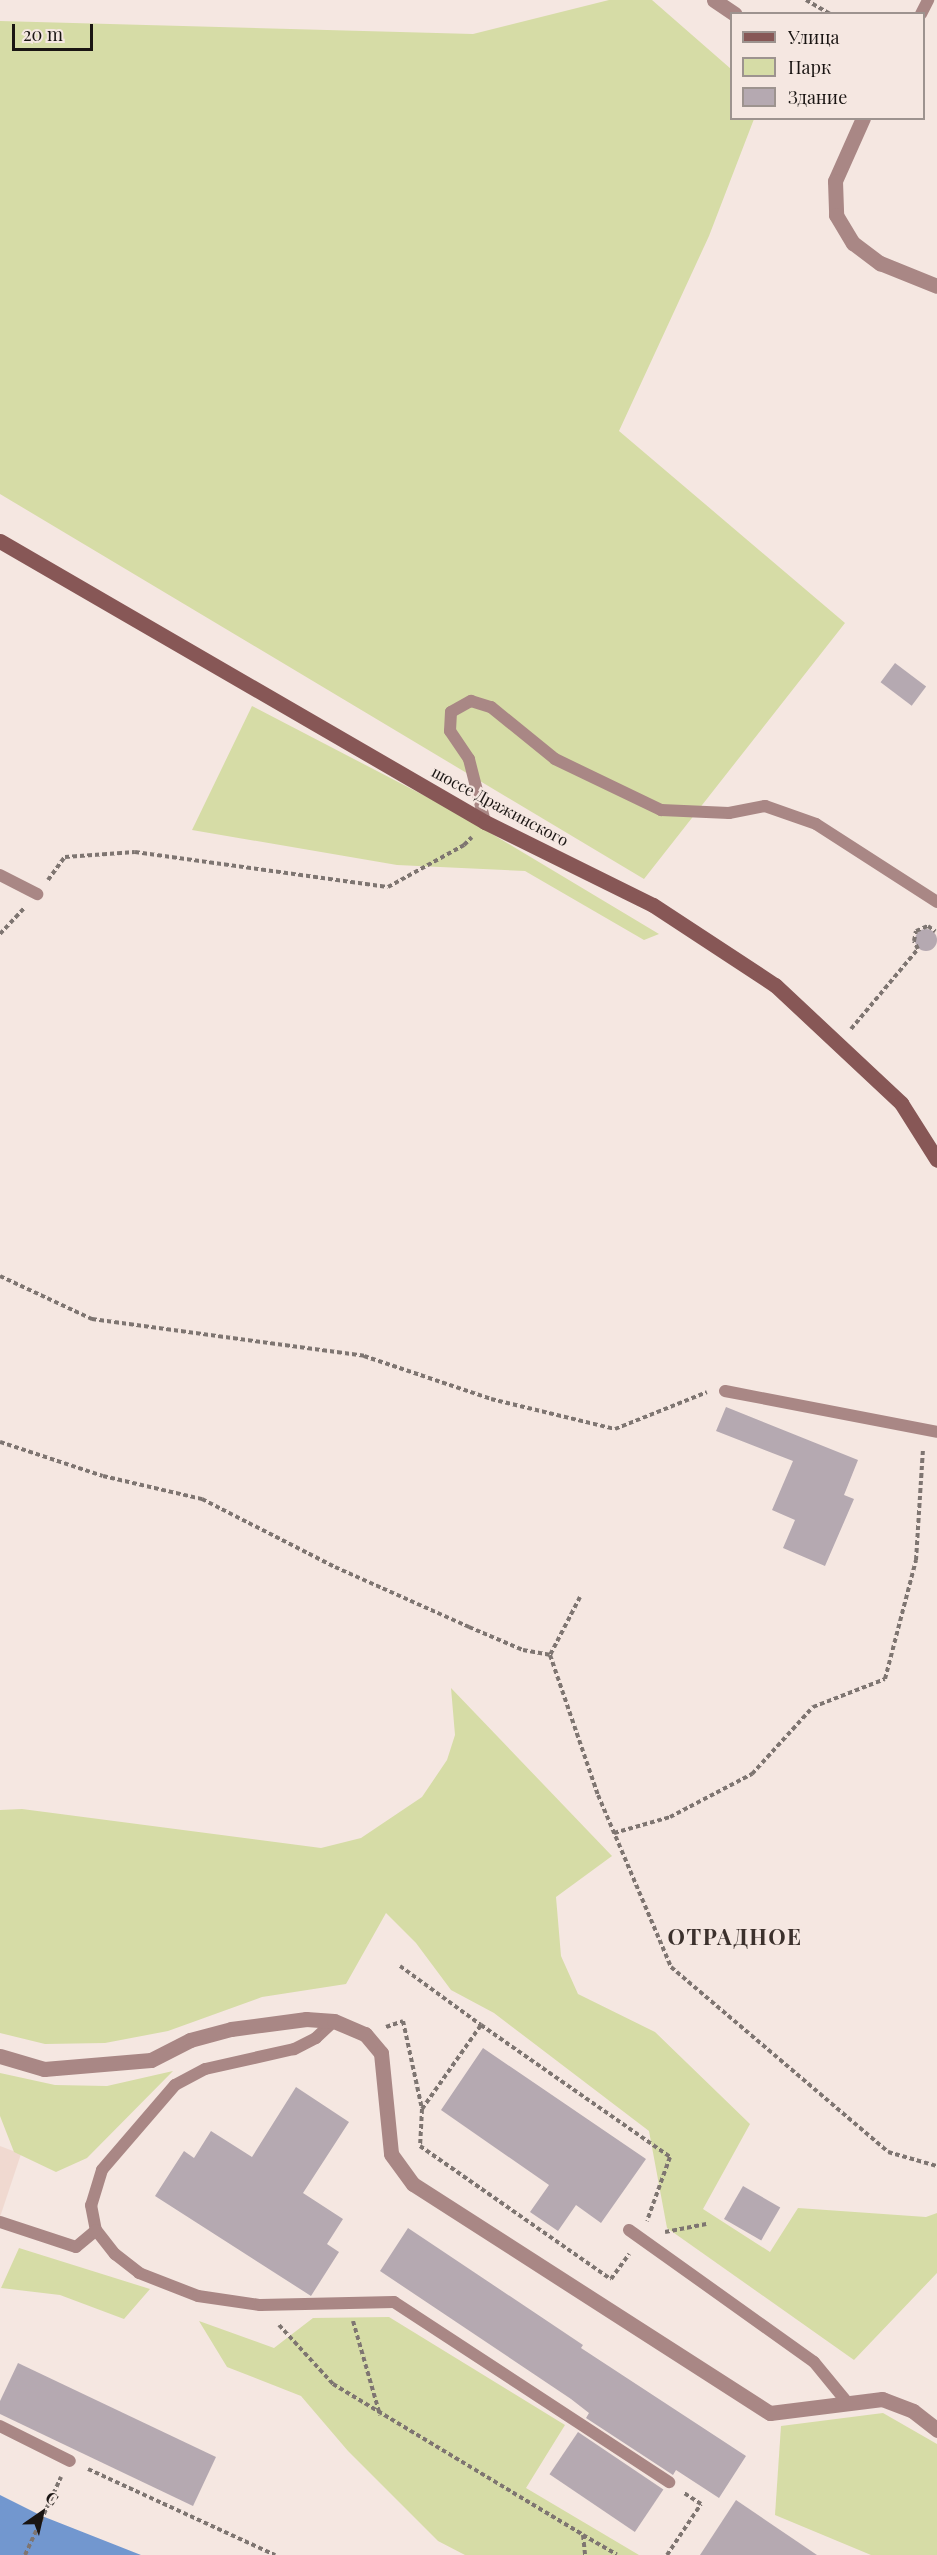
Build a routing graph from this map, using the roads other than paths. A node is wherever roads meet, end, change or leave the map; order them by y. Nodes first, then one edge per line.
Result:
1 (714, 0) edge
2 (732, 12) edge
3 (862, 120) edge
4 (937, 285) edge
5 (0, 541) edge
6 (485, 822) junction
7 (0, 875) edge
8 (37, 894) road end
9 (937, 902) edge
10 (937, 1160) edge
11 (725, 1391) road end
12 (937, 1432) edge
13 (334, 2021) junction
14 (0, 2055) edge
15 (0, 2222) edge
16 (629, 2229) dead end
17 (96, 2230) junction
18 (846, 2401) junction
19 (0, 2426) edge
20 (937, 2430) edge
21 (67, 2466) road end
22 (669, 2482) road end

1 - 2 street
3 - 4 street
5 - 6 main road, шоссе Дражинского
6 - 9 lane
6 - 10 main road, шоссе Дражинского
7 - 8 lane
11 - 12 lane
13 - 14 street
13 - 17 lane
13 - 18 street
15 - 17 lane
16 - 18 lane
17 - 22 lane
18 - 20 street
19 - 21 lane

